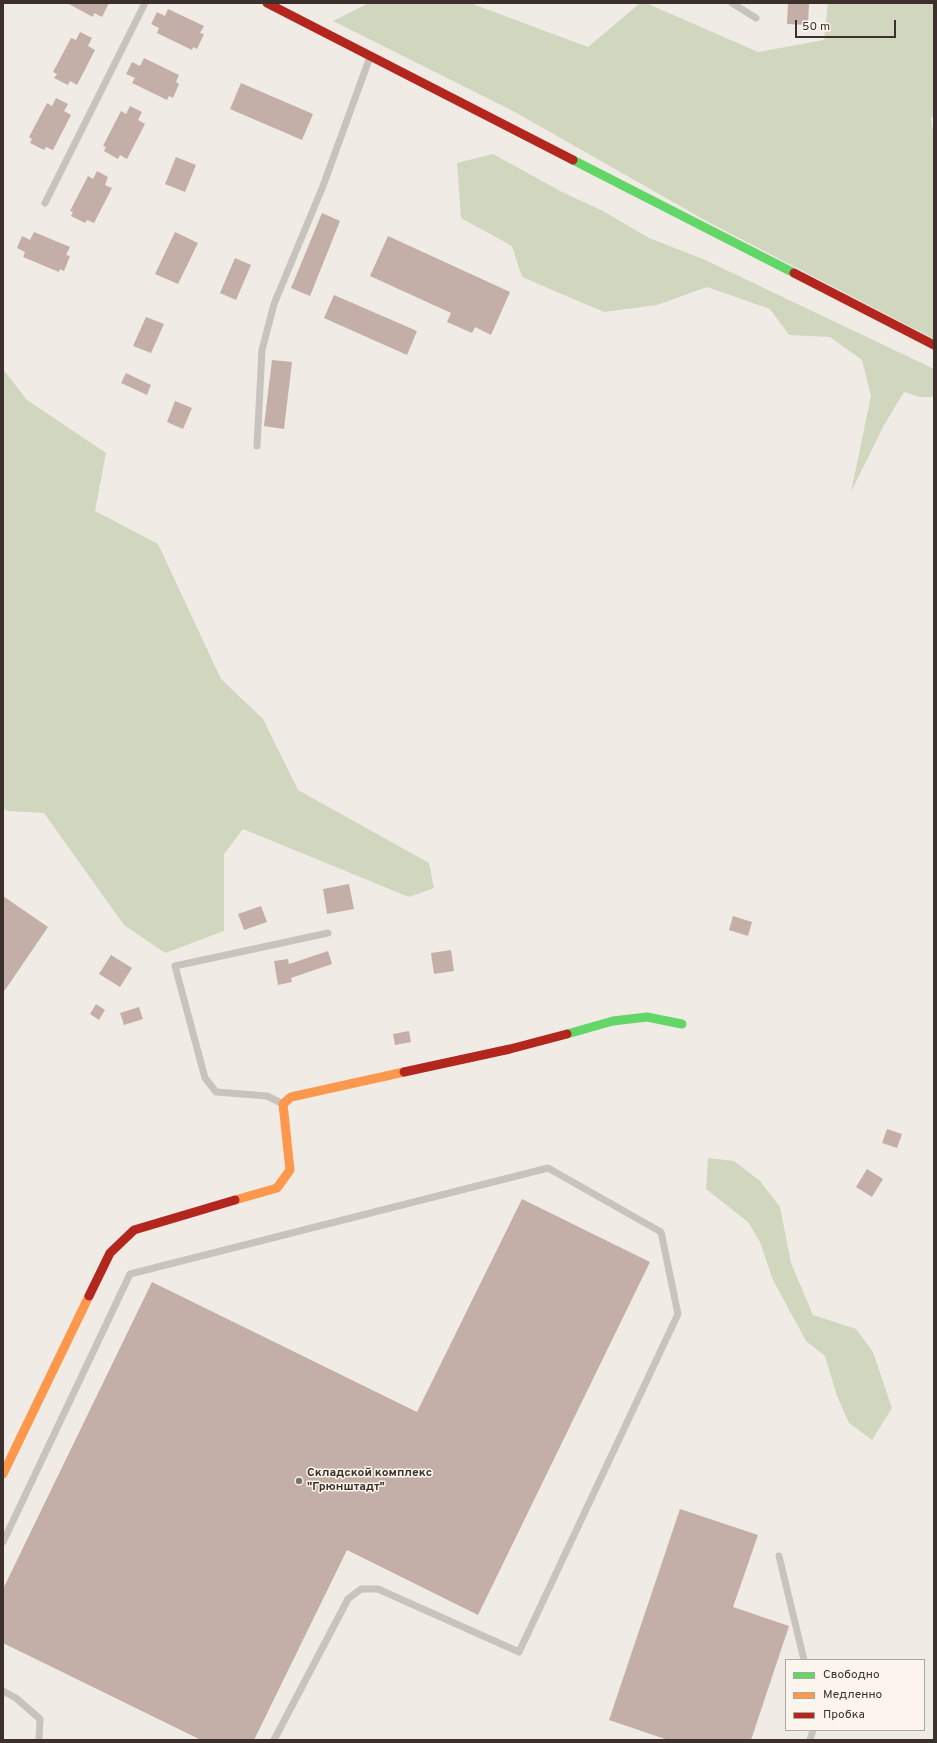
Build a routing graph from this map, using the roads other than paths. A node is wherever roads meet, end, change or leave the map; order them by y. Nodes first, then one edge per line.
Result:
1 (145, 3) edge
2 (267, 3) edge
3 (732, 3) edge
4 (756, 18) dead end
5 (370, 57) junction
6 (45, 203) dead end
7 (934, 345) edge
8 (257, 446) dead end
9 (328, 933) dead end
10 (682, 1024) dead end
11 (283, 1104) junction
12 (3, 1474) edge
13 (3, 1542) edge
14 (778, 1556) dead end
15 (804, 1659) edge
16 (3, 1691) edge
17 (39, 1740) edge
18 (274, 1740) edge

1 - 6 lane
2 - 5 street
3 - 4 lane
5 - 7 street
5 - 8 lane
9 - 11 lane
10 - 11 street
11 - 12 street
13 - 18 lane
14 - 15 lane
16 - 17 lane

